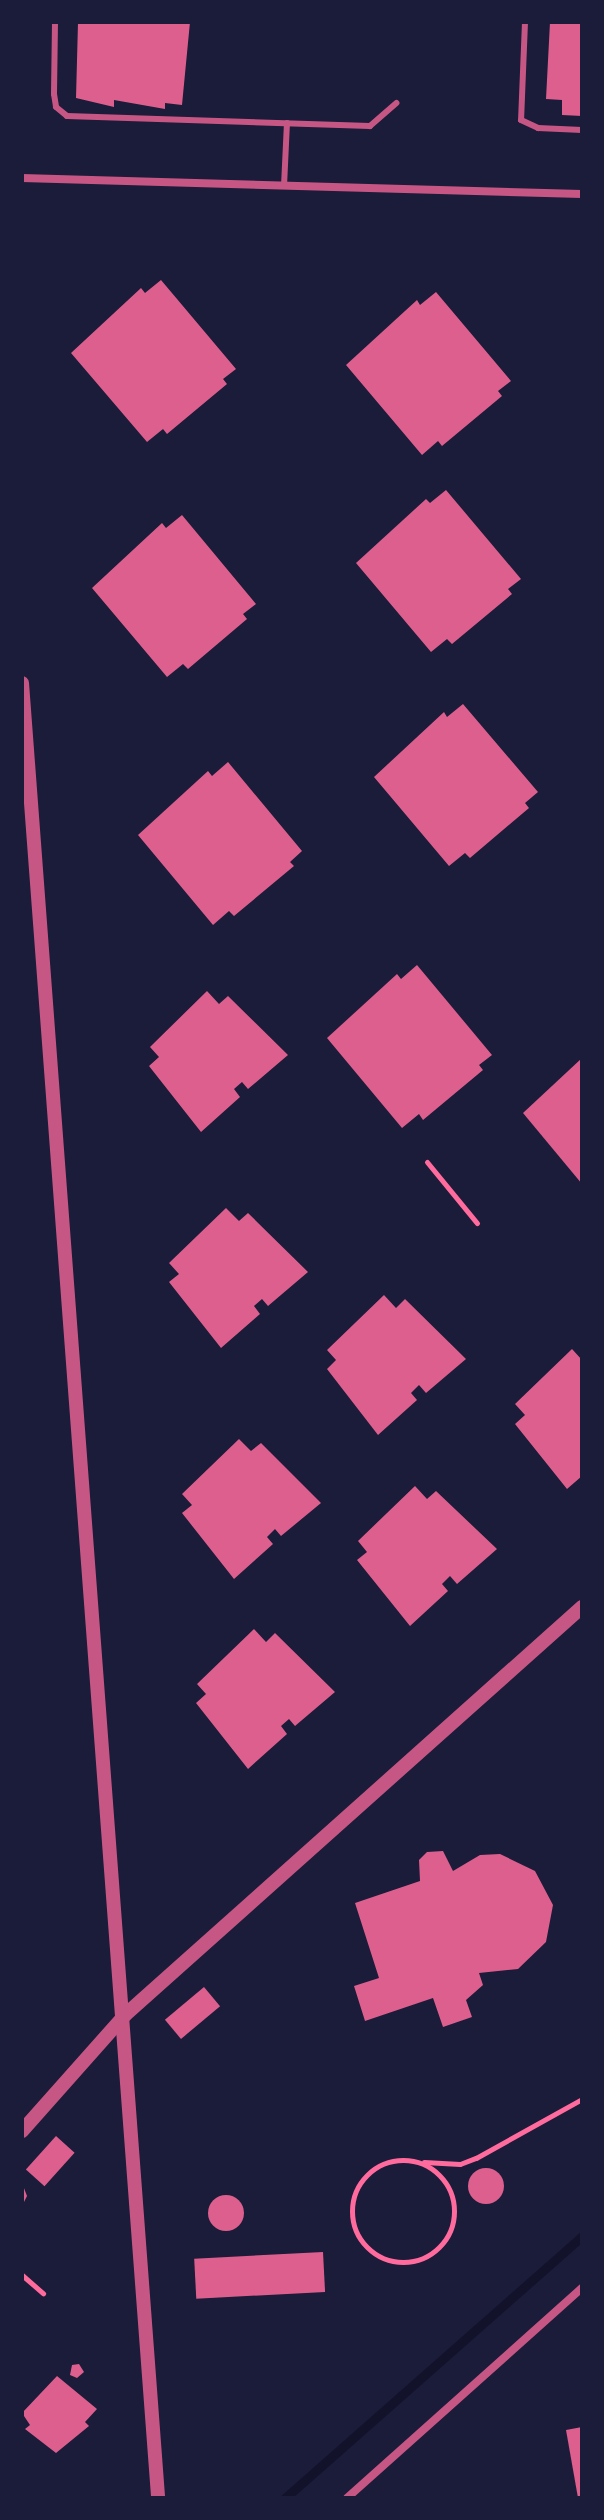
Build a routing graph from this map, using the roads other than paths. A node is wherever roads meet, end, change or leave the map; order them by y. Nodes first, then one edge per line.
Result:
1 (55, 22) edge
2 (525, 22) edge
3 (396, 103) dead end
4 (287, 123) junction
5 (582, 130) edge
6 (22, 178) edge
7 (284, 186) junction
8 (582, 194) edge
9 (22, 683) edge
10 (582, 1607) edge
11 (125, 2015) junction
12 (22, 2131) edge
13 (582, 2288) edge
14 (158, 2498) edge
15 (347, 2498) edge

1 - 4 lane
2 - 5 lane
3 - 4 lane
4 - 7 lane
6 - 7 street
7 - 8 street
9 - 11 street
10 - 11 street
11 - 12 street
11 - 14 street
13 - 15 street

